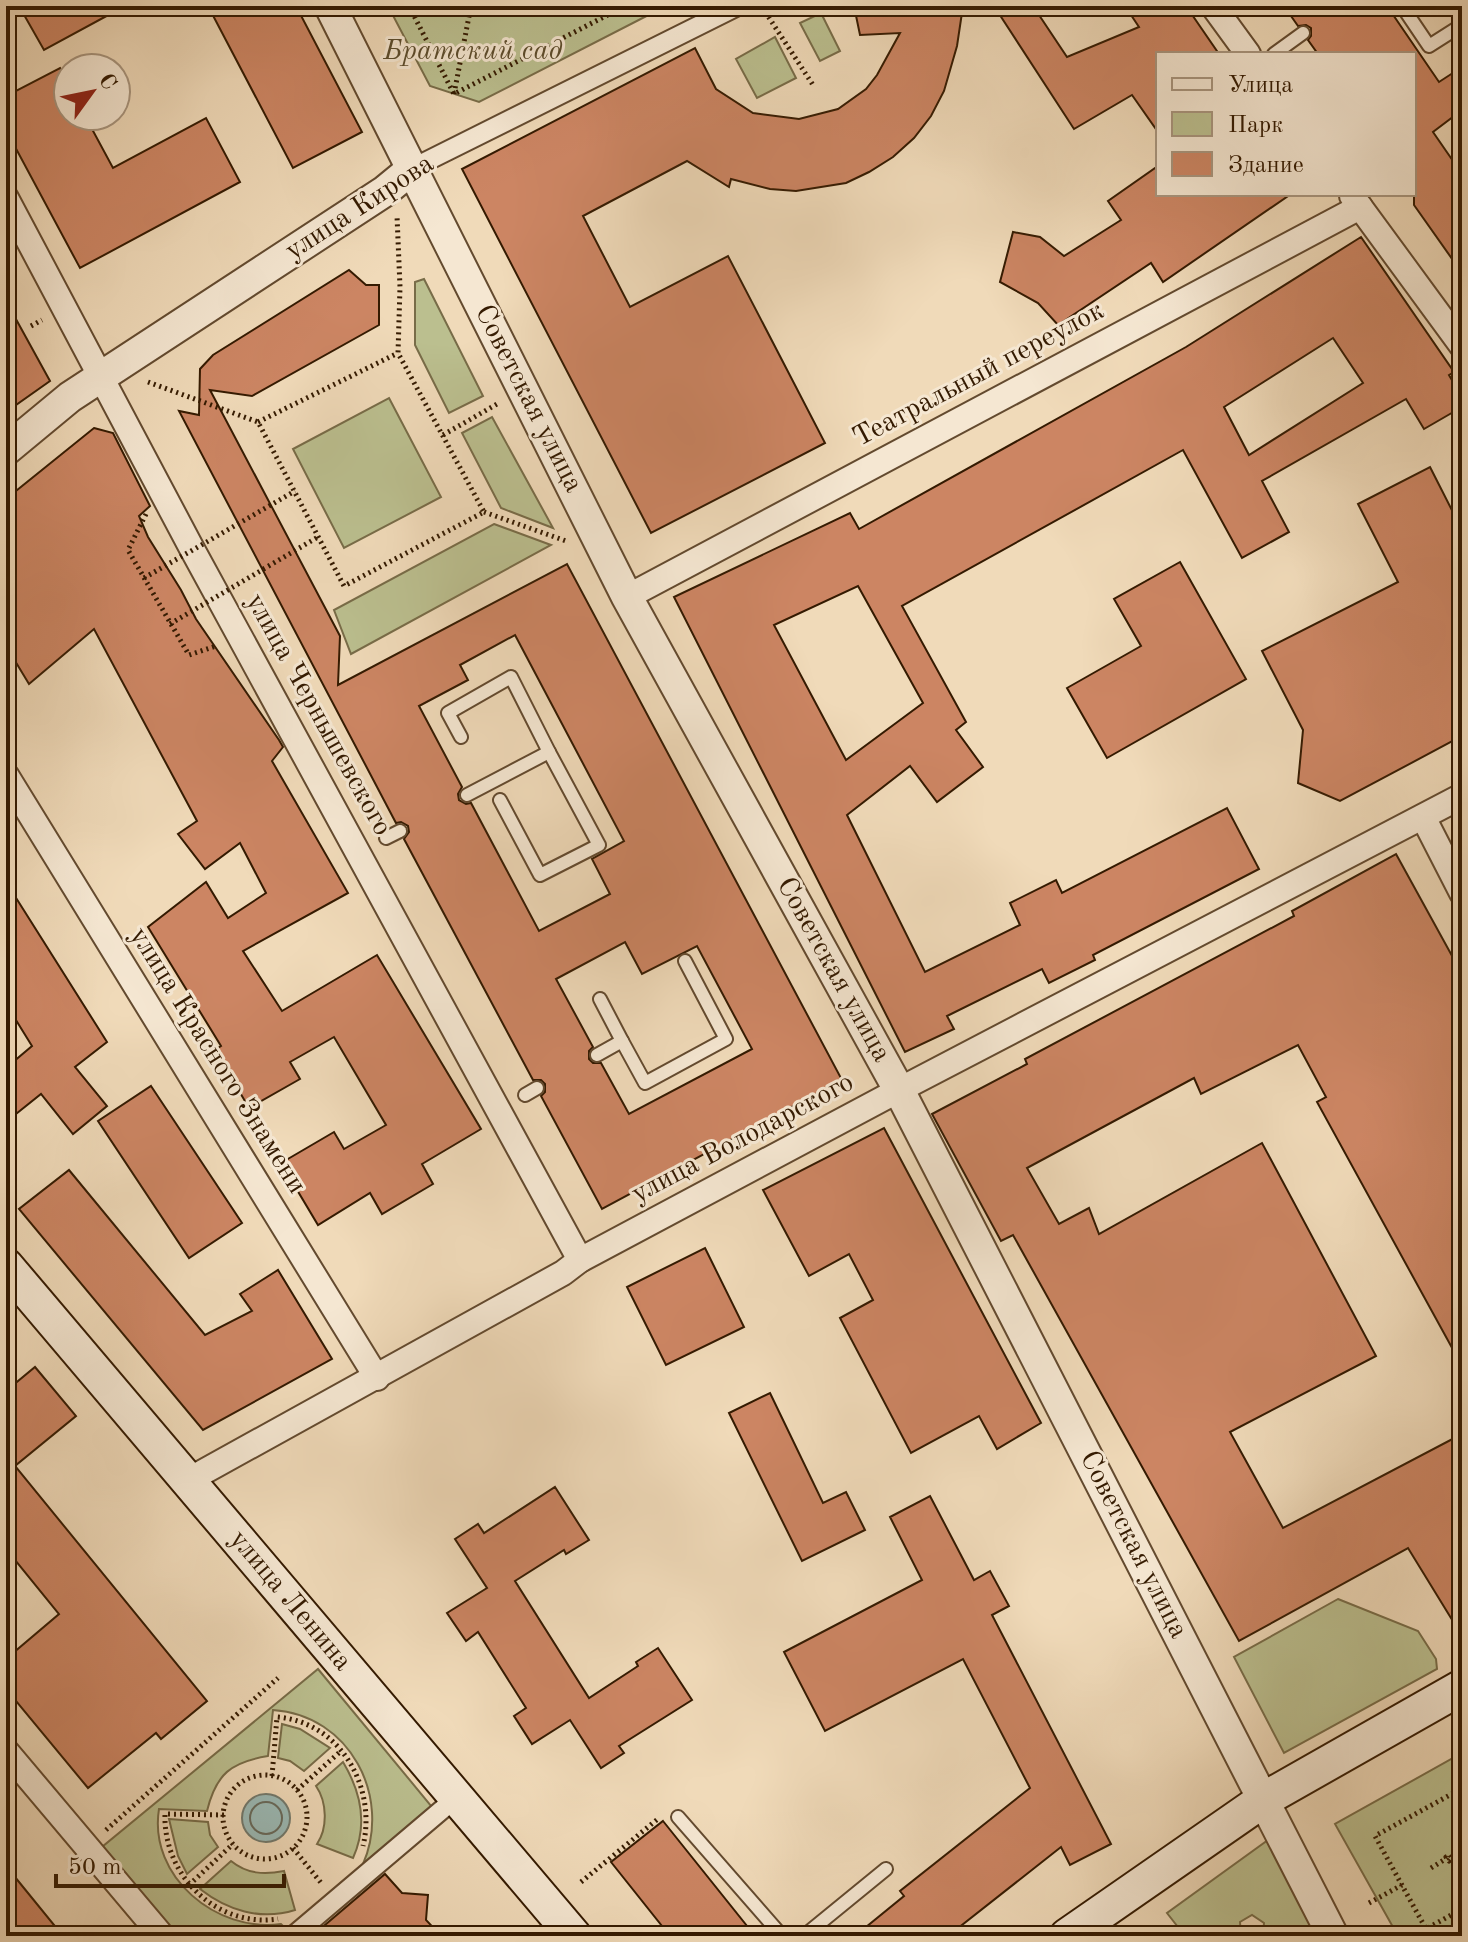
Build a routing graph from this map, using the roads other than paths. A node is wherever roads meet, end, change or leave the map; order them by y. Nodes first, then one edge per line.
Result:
1 (330, 6) edge
2 (738, 6) edge
3 (1213, 6) edge
4 (1402, 6) edge
5 (1462, 25) edge
6 (1303, 33) dead end
7 (1247, 52) edge
8 (1277, 52) edge
9 (413, 168) junction
10 (6, 198) edge
11 (1355, 200) edge
12 (1462, 346) edge
13 (106, 387) junction
14 (6, 450) edge
15 (627, 597) junction
16 (461, 737) dead end
17 (549, 752) junction
18 (6, 775) edge
19 (467, 795) dead end
20 (1462, 796) edge
21 (500, 800) dead end
22 (1423, 817) junction
23 (400, 831) dead end
24 (386, 838) dead end
25 (1462, 893) edge
26 (685, 961) dead end
27 (600, 999) dead end
28 (622, 1041) junction
29 (597, 1055) dead end
30 (537, 1088) dead end
31 (899, 1090) junction
32 (525, 1095) dead end
33 (580, 1260) junction
34 (6, 1266) edge
35 (377, 1378) junction
36 (187, 1481) junction
37 (1462, 1687) edge
38 (6, 1751) edge
39 (1263, 1800) junction
40 (444, 1808) dead end
41 (678, 1817) road end
42 (886, 1869) dead end
43 (291, 1927) edge
44 (162, 1936) edge
45 (574, 1936) edge
46 (782, 1936) edge
47 (804, 1936) edge
48 (1067, 1936) edge
49 (1333, 1936) edge

1 - 9 street, Советская улица
2 - 9 street, улица Кирова
3 - 7 street
4 - 5 lane
6 - 8 lane
9 - 13 street, улица Кирова
9 - 15 street, Советская улица
10 - 13 street, улица Чернышевского
11 - 12 street
11 - 15 street, Театральный переулок
13 - 14 street, улица Кирова
13 - 33 street, улица Чернышевского
15 - 31 street, Советская улица
16 - 17 lane
17 - 19 lane
17 - 21 lane
18 - 35 street, улица Красного Знамени
20 - 22 street, улица Володарского
22 - 25 street
22 - 31 street, улица Володарского
23 - 24 lane
26 - 28 lane
27 - 28 lane
28 - 29 lane
30 - 32 lane
31 - 33 street, улица Володарского
31 - 39 street, Советская улица
33 - 35 street, улица Володарского
34 - 36 main road, улица Ленина
35 - 36 street, улица Володарского
36 - 45 main road, улица Ленина
37 - 39 main road
38 - 44 street
39 - 48 main road
39 - 49 street, Советская улица
40 - 43 street
41 - 46 lane
42 - 47 lane

